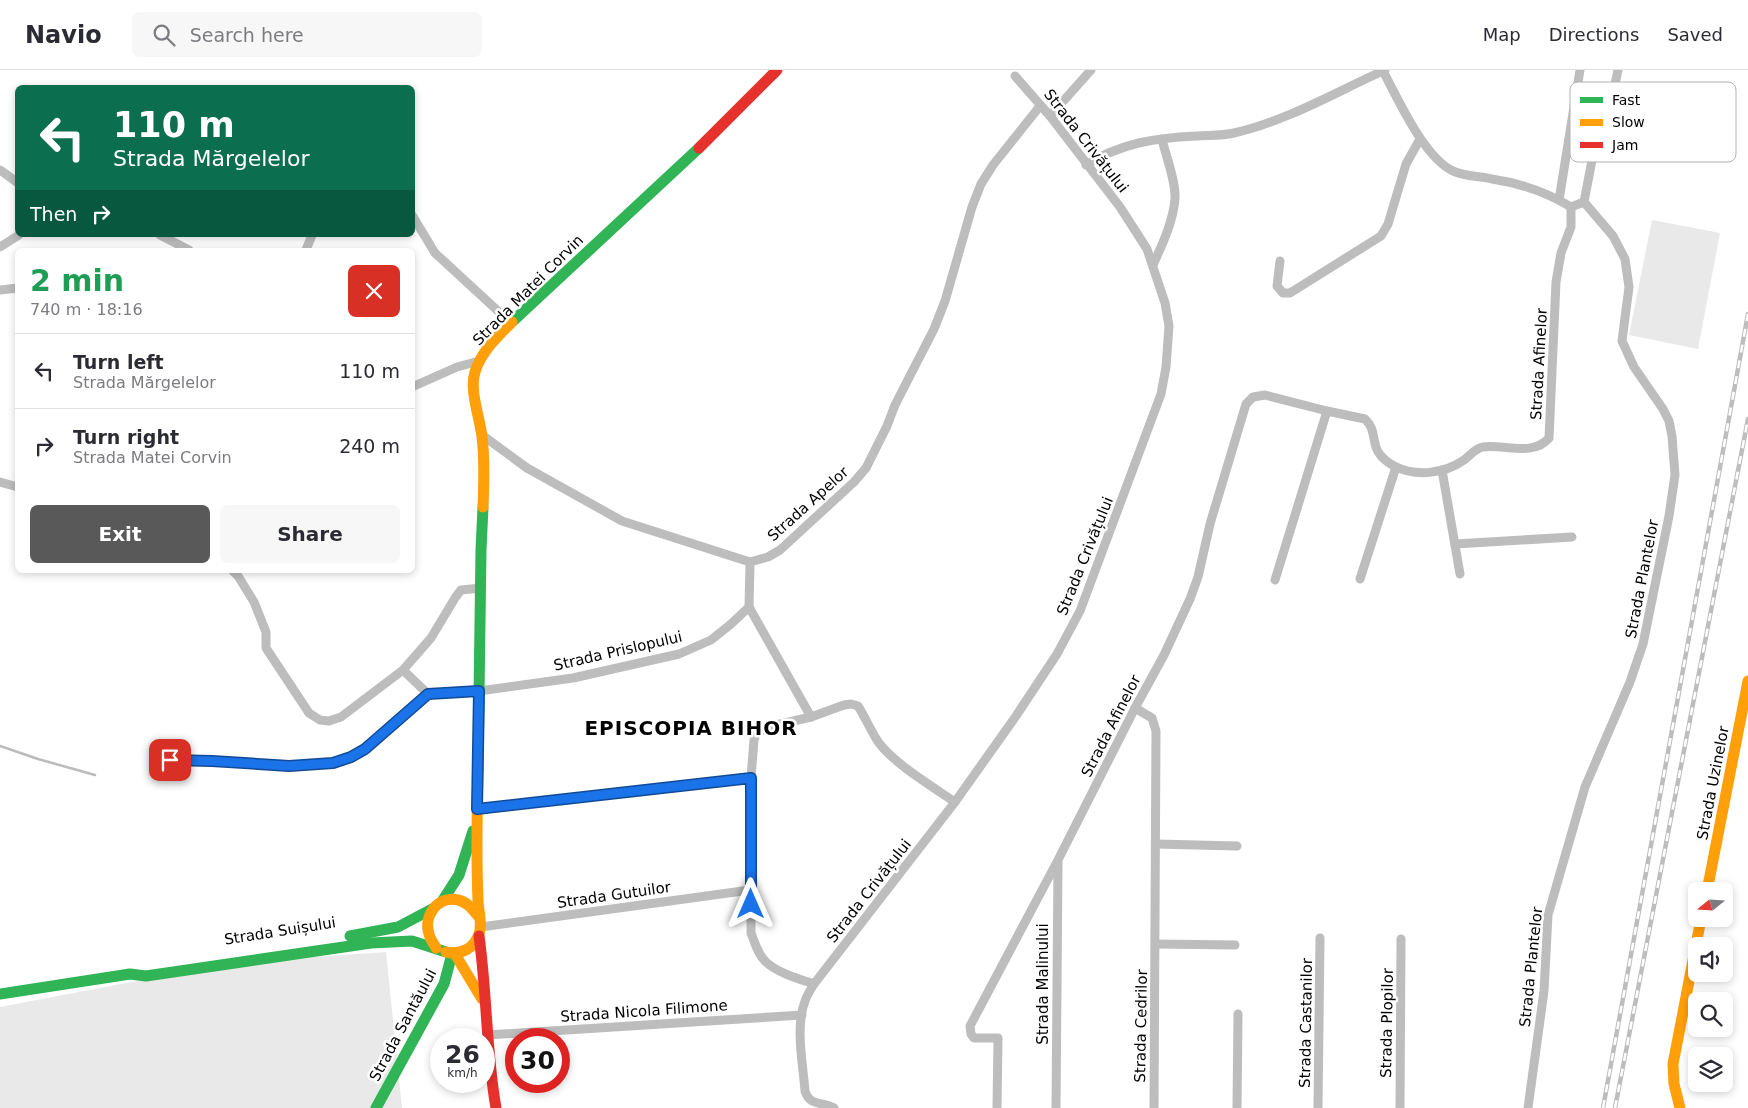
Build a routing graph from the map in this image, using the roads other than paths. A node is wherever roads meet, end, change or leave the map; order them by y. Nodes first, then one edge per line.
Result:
1 (777, 70) edge
2 (1091, 70) edge
3 (1384, 71) edge
4 (1015, 76) dead end
5 (1040, 106) junction
6 (1050, 116) junction
7 (1570, 132) edge
8 (1162, 139) junction
9 (1420, 139) junction
10 (1592, 162) edge
11 (1086, 165) junction
12 (0, 170) edge
13 (15, 181) edge
14 (1559, 200) junction
15 (1584, 202) junction
16 (1571, 207) junction
17 (415, 220) edge
18 (16, 237) edge
19 (175, 238) edge
20 (0, 247) edge
21 (187, 248) edge
22 (1280, 261) dead end
23 (1153, 265) junction
24 (15, 288) edge
25 (0, 290) edge
26 (511, 323) junction
27 (479, 362) junction
28 (415, 386) edge
29 (1327, 412) junction
30 (482, 435) junction
31 (1396, 467) junction
32 (1442, 470) junction
33 (0, 482) edge
34 (15, 486) edge
35 (1572, 537) dead end
36 (1455, 544) junction
37 (750, 562) junction
38 (235, 573) edge
39 (1460, 574) dead end
40 (1360, 579) dead end
41 (1275, 580) dead end
42 (481, 588) junction
43 (748, 607) junction
44 (403, 670) junction
45 (1748, 681) edge
46 (479, 691) junction
47 (428, 694) junction
48 (1135, 708) junction
49 (811, 717) junction
50 (170, 760) dead end
51 (751, 778) junction
52 (955, 802) junction
53 (477, 813) junction
54 (1156, 844) junction
55 (1237, 846) dead end
56 (1058, 860) junction
57 (1709, 882) edge
58 (750, 890) junction
59 (443, 900) junction
60 (432, 909) junction
61 (480, 927) junction
62 (1700, 928) edge
63 (1320, 938) dead end
64 (1401, 939) dead end
65 (1156, 944) junction
66 (1235, 945) dead end
67 (436, 948) junction
68 (454, 954) junction
69 (130, 974) junction
70 (814, 984) junction
71 (0, 994) edge
72 (485, 1006) junction
73 (802, 1014) junction
74 (1238, 1014) dead end
75 (487, 1028) edge
76 (495, 1035) edge
77 (494, 1093) edge
78 (376, 1108) edge
79 (496, 1108) edge
80 (834, 1108) edge
81 (997, 1108) edge
82 (1056, 1108) edge
83 (1154, 1108) edge
84 (1237, 1108) edge
85 (1318, 1108) edge
86 (1400, 1108) edge
87 (1528, 1108) edge
88 (1680, 1108) edge

1 - 26 main road, Strada Matei Corvin
2 - 6 street
3 - 8 street
3 - 9 street
4 - 5 street, Strada Crivățului
5 - 6 street, Strada Crivățului
5 - 37 street, Strada Apelor
6 - 11 street, Strada Crivățului
7 - 14 street
8 - 11 street
8 - 23 street
9 - 14 street
9 - 22 street
10 - 15 street
11 - 23 street, Strada Crivățului
12 - 13 street
14 - 16 street
15 - 16 street
15 - 87 street, Strada Plantelor
16 - 32 street, Strada Afinelor
17 - 26 street
18 - 20 street
19 - 21 street
23 - 52 street, Strada Crivățului
24 - 25 street
26 - 27 main road, Strada Matei Corvin
27 - 28 street
27 - 30 main road, Strada Matei Corvin
29 - 31 street, Strada Afinelor
29 - 41 street
29 - 48 street, Strada Afinelor
30 - 37 street
30 - 42 main road, Strada Matei Corvin
31 - 32 street, Strada Afinelor
31 - 40 street
32 - 36 street
33 - 34 street
35 - 36 street
36 - 39 street
37 - 43 street
38 - 44 street
42 - 44 street
42 - 46 main road, Strada Matei Corvin
43 - 46 street, Strada Prislopului
43 - 49 street
44 - 47 street
45 - 57 main road, Strada Uzinelor
46 - 47 street, Strada Prislopului
46 - 53 main road, Strada Matei Corvin
47 - 50 street
48 - 54 street, Strada Cedrilor
48 - 56 street, Strada Afinelor
49 - 51 street
49 - 52 street
51 - 53 street
51 - 58 street
52 - 70 street, Strada Crivățului
53 - 59 main road, Strada Matei Corvin
53 - 61 main road, Strada Matei Corvin
54 - 55 street
54 - 65 street, Strada Cedrilor
56 - 81 street, Strada Afinelor
56 - 82 street, Strada Malinului
58 - 61 street, Strada Gutuilor
58 - 70 street
59 - 60 main road
59 - 61 main road
60 - 67 main road
60 - 69 main road, Strada Suișului
61 - 68 main road
61 - 72 main road, Strada Matei Corvin
62 - 88 main road
63 - 85 street, Strada Castanilor
64 - 86 street, Strada Plopilor
65 - 66 street
65 - 83 street, Strada Cedrilor
67 - 68 main road
67 - 69 main road, Strada Suișului
68 - 72 main road, Strada Matei Corvin
68 - 78 main road, Strada Santăului
69 - 71 main road, Strada Suișului
70 - 73 street, Strada Crivățului
72 - 75 main road, Strada Matei Corvin
73 - 76 street, Strada Nicola Filimone
73 - 80 street, Strada Crivățului
74 - 84 street
77 - 79 main road, Strada Matei Corvin

